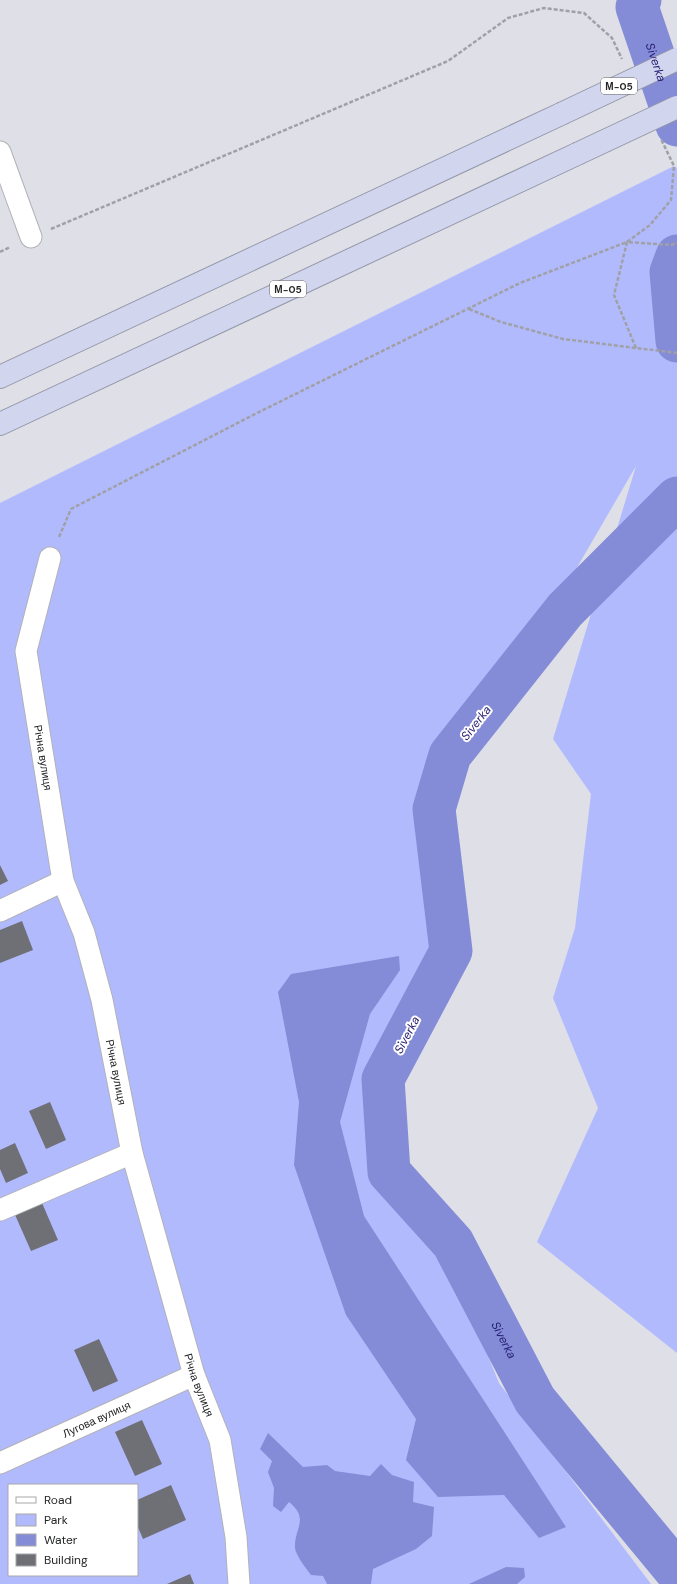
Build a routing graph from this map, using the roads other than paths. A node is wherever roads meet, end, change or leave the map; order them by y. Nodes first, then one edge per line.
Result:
1 (677, 59) edge
2 (677, 107) edge
3 (0, 152) edge
4 (31, 237) dead end
5 (0, 378) edge
6 (0, 424) edge
7 (50, 558) dead end
8 (62, 881) junction
9 (0, 911) edge
10 (132, 1153) junction
11 (0, 1210) edge
12 (194, 1375) junction
13 (0, 1463) edge
14 (239, 1584) edge

1 - 5 highway, М-05, bridge
2 - 6 highway, М-05, bridge
3 - 4 street
7 - 8 street, Річна вулиця
8 - 9 street
8 - 10 street, Річна вулиця
10 - 11 street
10 - 12 street, Річна вулиця
12 - 13 street, Лугова вулиця
12 - 14 street, Річна вулиця

